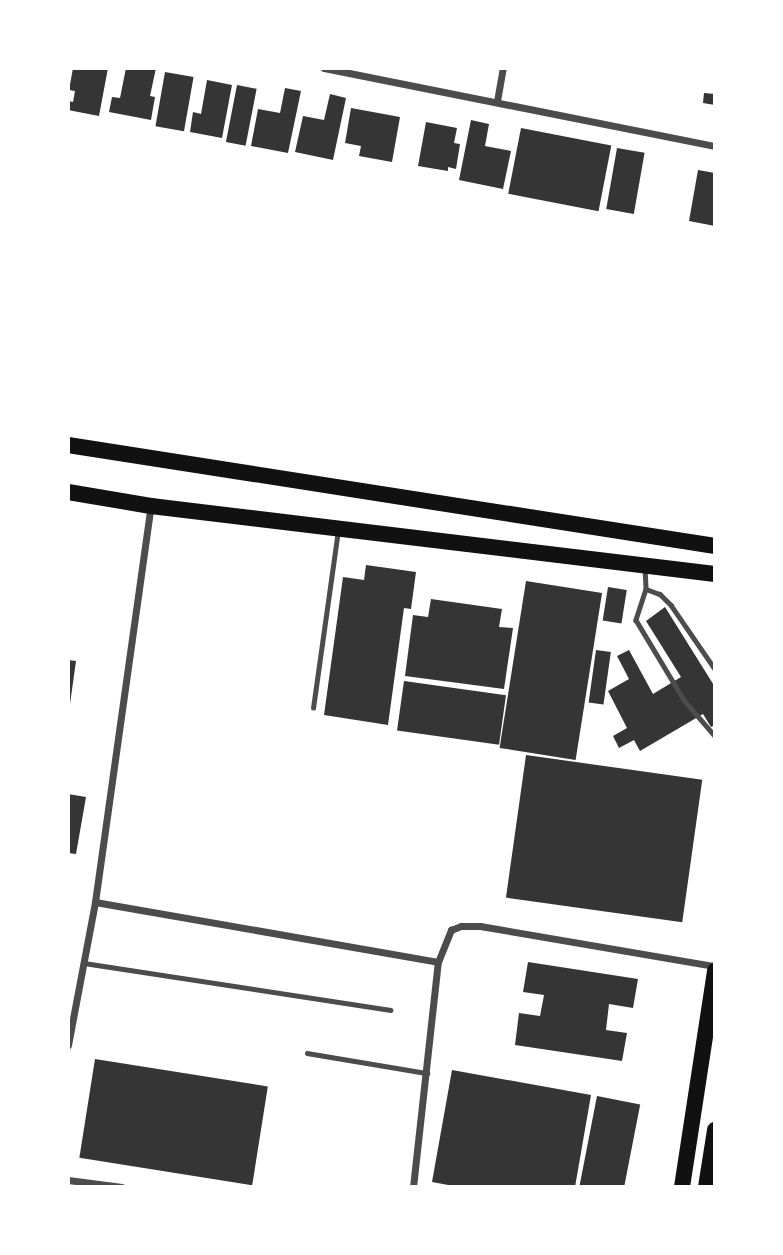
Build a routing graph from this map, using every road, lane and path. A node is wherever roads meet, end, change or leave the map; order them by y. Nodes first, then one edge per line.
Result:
1 (324, 68) edge
2 (502, 68) edge
3 (497, 101) junction
4 (715, 146) edge
5 (68, 445) edge
6 (68, 492) edge
7 (151, 506) junction
8 (339, 527) junction
9 (715, 541) edge
10 (695, 544) junction
11 (715, 546) edge
12 (645, 566) junction
13 (689, 571) junction
14 (715, 574) edge
15 (715, 588) edge
16 (646, 589) junction
17 (715, 669) edge
18 (313, 708) dead end
19 (715, 736) edge
20 (95, 902) junction
21 (438, 962) junction
22 (84, 963) junction
23 (715, 968) edge
24 (390, 1010) dead end
25 (68, 1045) edge
26 (307, 1053) dead end
27 (428, 1073) junction
28 (715, 1130) edge
29 (68, 1180) edge
30 (122, 1187) edge
31 (413, 1187) edge
32 (682, 1187) edge
33 (706, 1187) edge

1 - 3 street
2 - 3 street
3 - 4 street
5 - 10 main road
6 - 7 main road
7 - 8 main road
7 - 20 street
8 - 12 main road
8 - 18 lane
9 - 10 main road
10 - 11 main road
12 - 13 main road
12 - 16 lane
13 - 14 main road
13 - 15 main road
16 - 17 lane
16 - 19 lane
20 - 21 street
20 - 22 street
21 - 23 street
21 - 27 street
22 - 24 lane
22 - 25 street
23 - 32 main road
26 - 27 lane
27 - 31 street
28 - 33 main road
29 - 30 street

